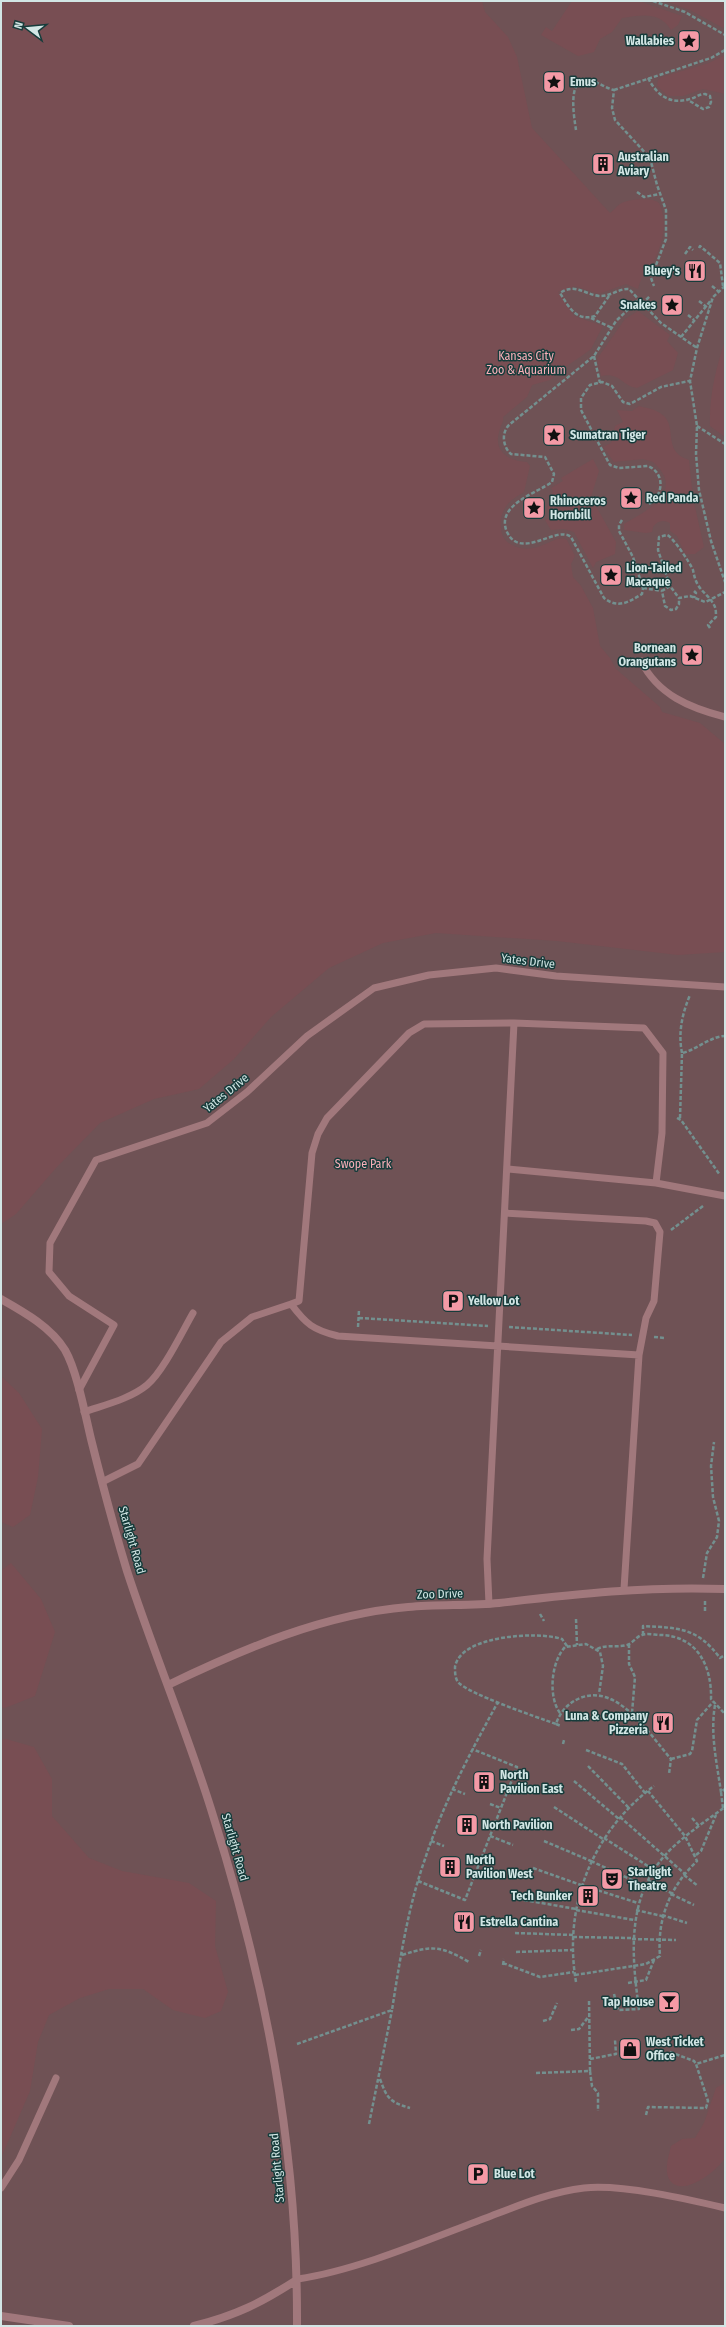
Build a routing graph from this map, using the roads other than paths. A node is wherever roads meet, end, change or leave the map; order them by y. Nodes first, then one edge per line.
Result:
1 (641, 661) dead end
2 (725, 717) edge
3 (725, 987) edge
4 (514, 1023) junction
5 (507, 1169) junction
6 (656, 1183) junction
7 (725, 1196) edge
8 (504, 1214) junction
9 (1, 1300) edge
10 (291, 1304) junction
11 (193, 1313) dead end
12 (498, 1346) junction
13 (639, 1355) junction
14 (79, 1390) junction
15 (84, 1412) junction
16 (102, 1482) junction
17 (624, 1589) junction
18 (725, 1589) edge
19 (489, 1604) junction
20 (168, 1685) junction
21 (56, 2078) dead end
22 (1, 2188) edge
23 (725, 2208) edge
24 (298, 2279) junction
25 (1, 2316) edge
26 (69, 2326) edge
27 (194, 2326) edge
28 (297, 2326) edge

1 - 2 lane
3 - 14 lane, Yates Drive
4 - 5 lane
4 - 6 lane
4 - 10 lane
5 - 6 lane
5 - 8 lane
6 - 7 lane
8 - 12 lane
8 - 13 lane
9 - 14 street
10 - 12 lane
10 - 16 lane
11 - 15 lane
12 - 13 lane
12 - 19 lane
13 - 17 lane
14 - 15 street, Starlight Road
15 - 16 street, Starlight Road
16 - 20 street, Starlight Road
17 - 18 street, Zoo Drive
17 - 19 street, Zoo Drive
19 - 20 street, Zoo Drive
20 - 24 street, Starlight Road
21 - 22 lane
23 - 24 lane
24 - 27 street
24 - 28 street, Starlight Road
25 - 26 street

